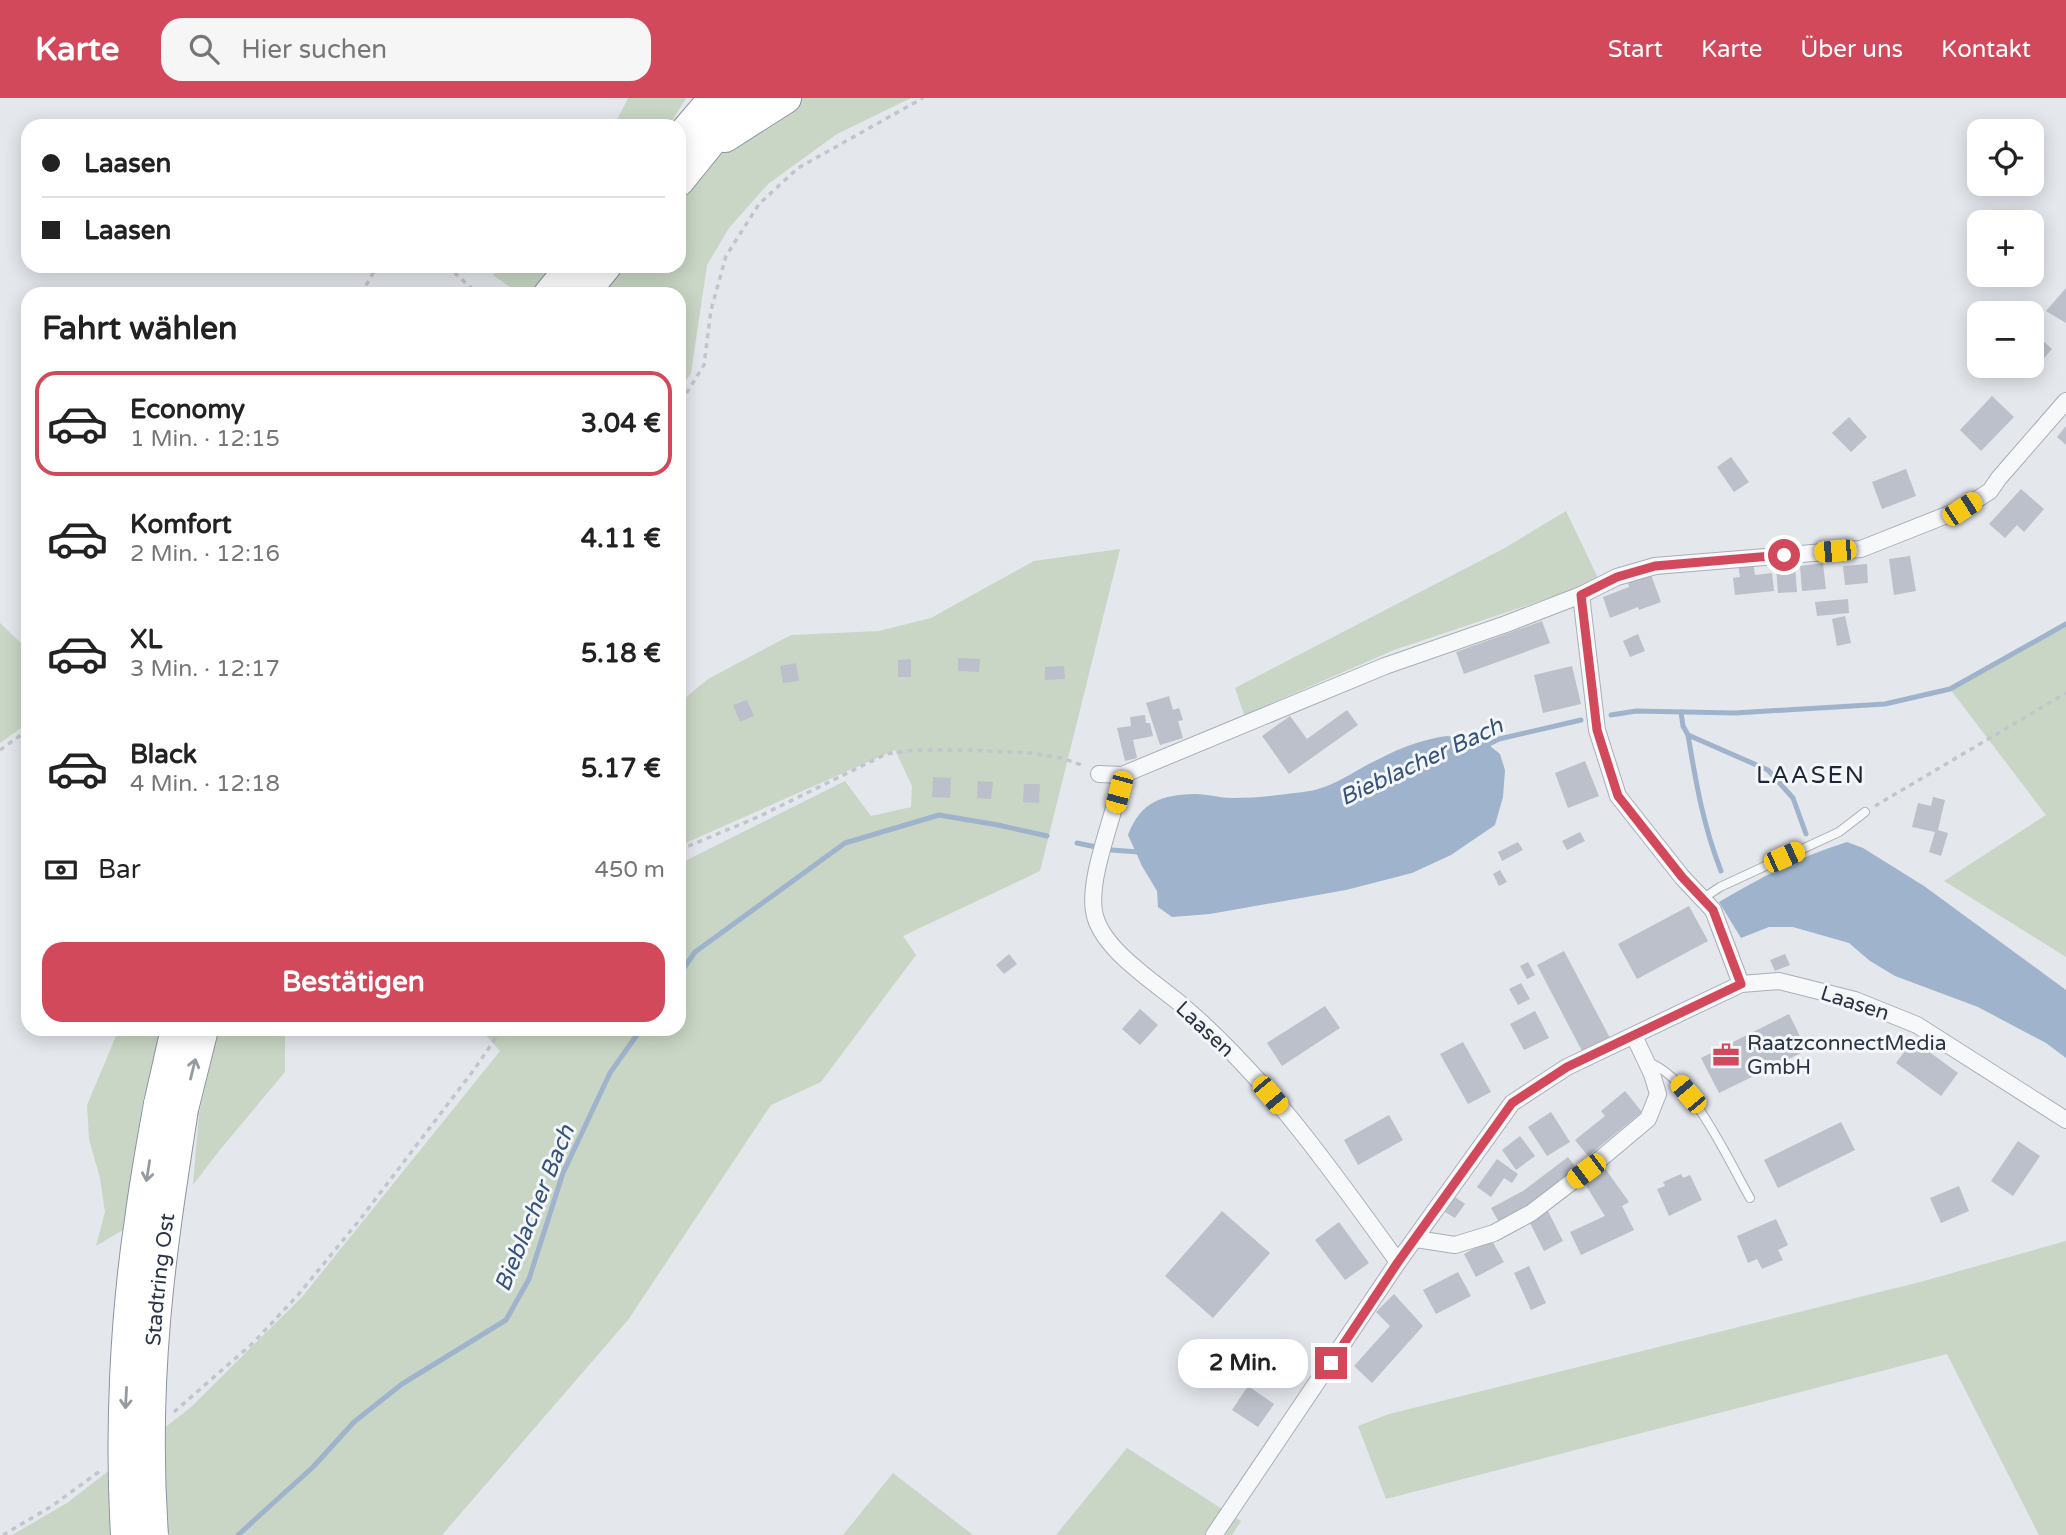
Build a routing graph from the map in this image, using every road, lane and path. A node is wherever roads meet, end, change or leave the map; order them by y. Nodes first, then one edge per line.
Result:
1 (699, 98) edge
2 (713, 98) edge
3 (746, 98) edge
4 (786, 98) edge
5 (923, 98) edge
6 (688, 142) edge
7 (455, 273) edge
8 (566, 273) edge
9 (600, 273) edge
10 (470, 287) edge
11 (555, 287) edge
12 (589, 287) edge
13 (686, 394) edge
14 (2066, 401) edge
15 (1581, 595) junction
16 (2066, 693) edge
17 (21, 735) edge
18 (0, 750) edge
19 (1099, 774) joint
20 (1122, 775) junction
21 (1865, 812) joint
22 (686, 847) edge
23 (1702, 899) junction
24 (1741, 984) junction
25 (176, 1036) edge
26 (200, 1036) edge
27 (497, 1036) edge
28 (1633, 1036) junction
29 (1646, 1062) junction
30 (171, 1107) junction
31 (2066, 1119) edge
32 (1750, 1198) dead end
33 (1416, 1239) junction
34 (1398, 1262) junction
35 (170, 1415) dead end
36 (101, 1471) dead end
37 (2, 1535) edge
38 (126, 1535) edge
39 (153, 1535) edge
40 (1214, 1535) edge

1 - 6 highway
2 - 6 highway
3 - 6 highway
4 - 6 highway
5 - 13 path
7 - 10 path
8 - 11 highway
9 - 12 highway
14 - 15 street
15 - 20 street
15 - 23 street
16 - 21 path
17 - 18 path
19 - 20 street
19 - 22 path
20 - 34 street, Laasen
21 - 23 lane
23 - 24 street
24 - 28 street, Laasen
24 - 31 street, Laasen
25 - 30 highway, Stadtring Ost
30 -> 26 highway, Stadtring Ost
27 - 35 path
28 - 29 street
28 - 33 street, Laasen
29 - 32 lane
29 - 33 street
30 -> 38 highway, Stadtring Ost, bridge
30 - 39 highway, Stadtring Ost, bridge
33 - 34 street, Laasen
34 - 40 street, Laasen
36 - 37 path

